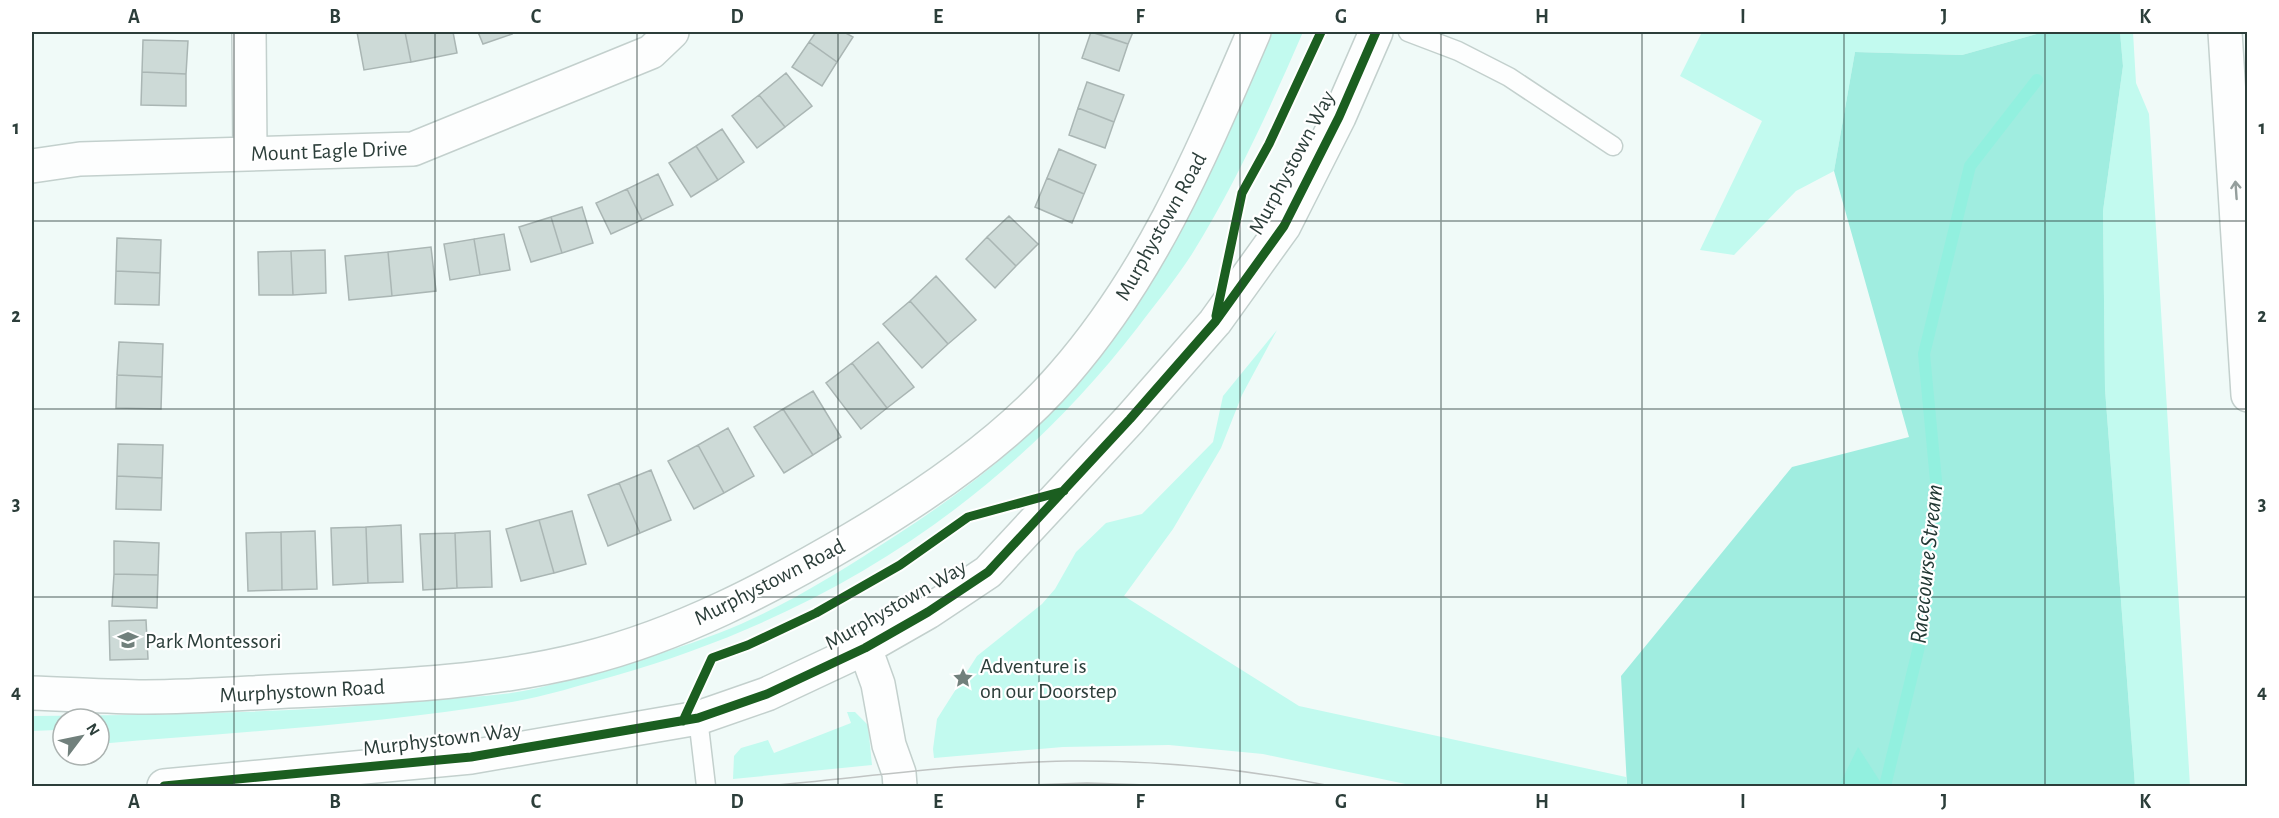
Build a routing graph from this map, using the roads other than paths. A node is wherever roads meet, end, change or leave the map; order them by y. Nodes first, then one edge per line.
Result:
1 (249, 32) edge
2 (672, 32) edge
3 (1254, 32) edge
4 (1376, 32) edge
5 (1408, 32) edge
6 (2225, 32) edge
7 (1613, 146) dead end
8 (250, 152) junction
9 (32, 166) edge
10 (2247, 395) edge
11 (865, 648) junction
12 (32, 693) edge
13 (698, 718) junction
14 (164, 786) edge
15 (706, 786) edge
16 (900, 786) edge

1 - 8 main road
2 - 8 main road, Mount Eagle Drive
3 - 12 main road, Murphystown Road
4 - 11 main road, Murphystown Way
5 - 7 lane
10 -> 6 main road
8 - 9 main road, Mount Eagle Drive
11 - 13 main road, Murphystown Way
11 - 16 main road
13 - 14 main road, Murphystown Way
13 - 15 lane

